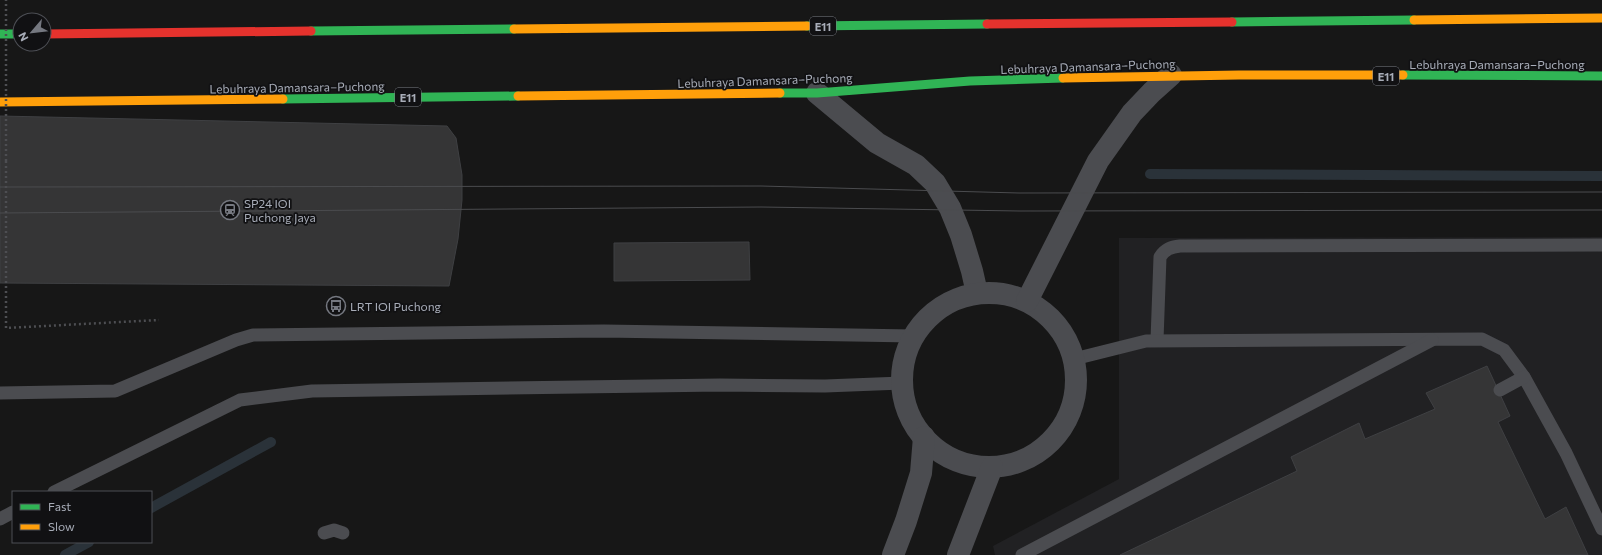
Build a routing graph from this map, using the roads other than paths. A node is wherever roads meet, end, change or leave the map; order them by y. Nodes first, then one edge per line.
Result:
1 (1602, 18) edge
2 (0, 34) edge
3 (12, 34) edge
4 (52, 34) edge
5 (1171, 75) junction
6 (1602, 76) edge
7 (816, 93) junction
8 (0, 102) edge
9 (1602, 245) edge
10 (977, 293) junction
11 (1027, 301) junction
12 (913, 336) junction
13 (1434, 339) junction
14 (1158, 340) junction
15 (1074, 359) junction
16 (1524, 376) junction
17 (902, 383) junction
18 (1500, 390) dead end
19 (0, 393) edge
20 (924, 437) junction
21 (992, 467) junction
22 (56, 491) edge
23 (12, 512) edge
24 (0, 518) edge
25 (1602, 529) edge
26 (324, 533) dead end
27 (343, 533) dead end
28 (893, 555) edge
29 (958, 555) edge
30 (1022, 555) edge

1 - 4 highway, E11
2 - 3 highway
5 - 6 highway, Lebuhraya Damansara–Puchong / E11
5 - 7 highway, Lebuhraya Damansara–Puchong / E11
5 - 11 street
7 - 8 highway, Lebuhraya Damansara–Puchong / E11
7 - 10 street
9 - 14 lane
10 - 11 street
10 - 12 street
11 - 15 street
12 - 17 street
12 - 19 lane
13 - 14 lane
13 - 16 lane
13 - 30 lane
14 - 15 lane
15 - 21 street
16 - 18 lane
16 - 25 lane
17 - 20 street
17 - 22 lane
20 - 21 street
20 - 28 street
21 - 29 street
23 - 24 lane
26 - 27 lane

